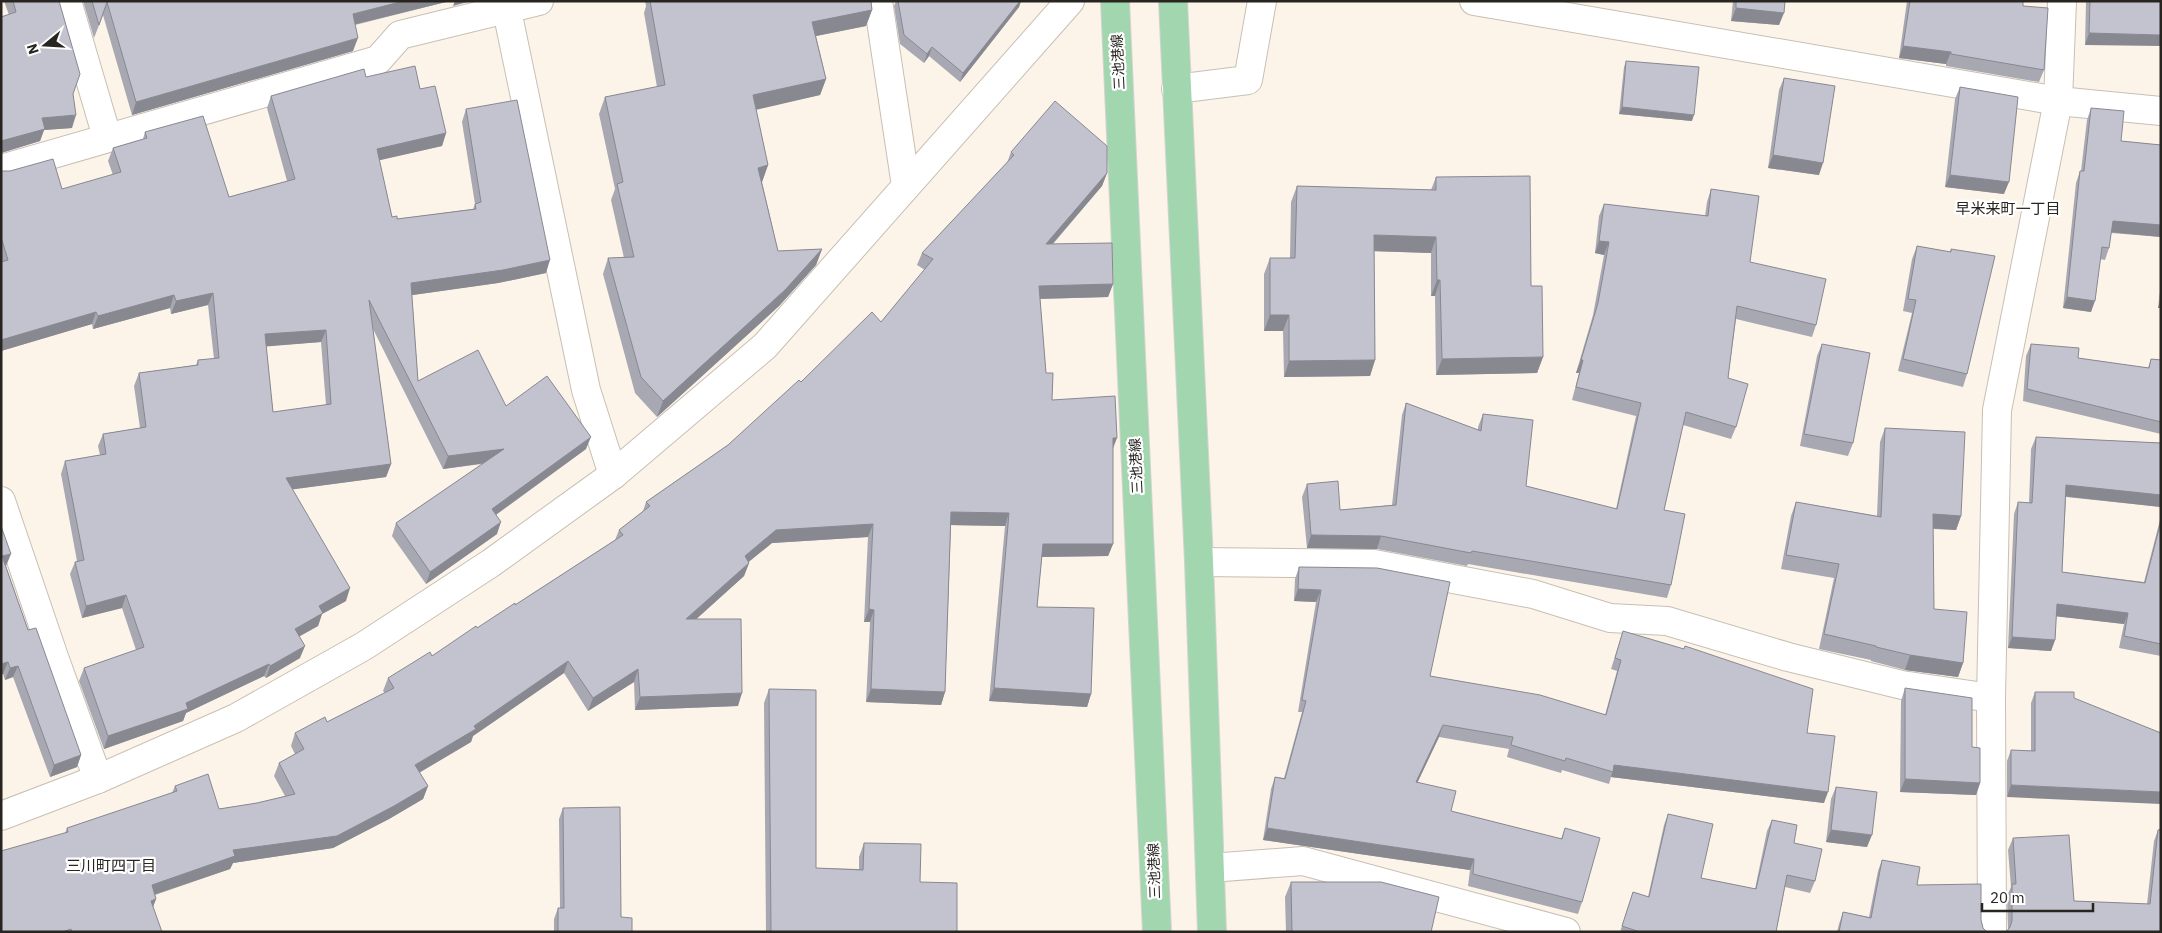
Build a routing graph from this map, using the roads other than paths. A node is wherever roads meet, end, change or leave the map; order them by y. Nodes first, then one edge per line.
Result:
1 (67, 1) edge
2 (539, 1) edge
3 (878, 1) edge
4 (1070, 1) edge
5 (1115, 1) edge
6 (1173, 1) edge
7 (1262, 1) edge
8 (1474, 1) edge
9 (2062, 1) edge
10 (506, 5) edge
11 (1176, 89) junction
12 (2058, 101) junction
13 (2161, 111) edge
14 (107, 137) junction
15 (1, 169) edge
16 (906, 186) junction
17 (613, 475) junction
18 (1, 501) edge
19 (1199, 562) junction
20 (1991, 698) junction
21 (98, 778) junction
22 (1, 816) edge
23 (1210, 868) junction
24 (1157, 932) edge
25 (1212, 932) edge
26 (1566, 932) edge
27 (1992, 932) edge

1 - 14 street
2 - 10 street
3 - 16 street
4 - 16 street
5 - 24 main road, 三池港線
6 - 11 main road
7 - 11 street
8 - 12 street
9 - 12 street
10 - 14 street
10 - 17 street
11 - 19 main road
12 - 13 street
12 - 20 street
14 - 15 street
16 - 17 street
17 - 21 street
18 - 21 street
19 - 20 street
19 - 23 main road
20 - 27 street
21 - 22 street
23 - 25 main road
23 - 26 street

